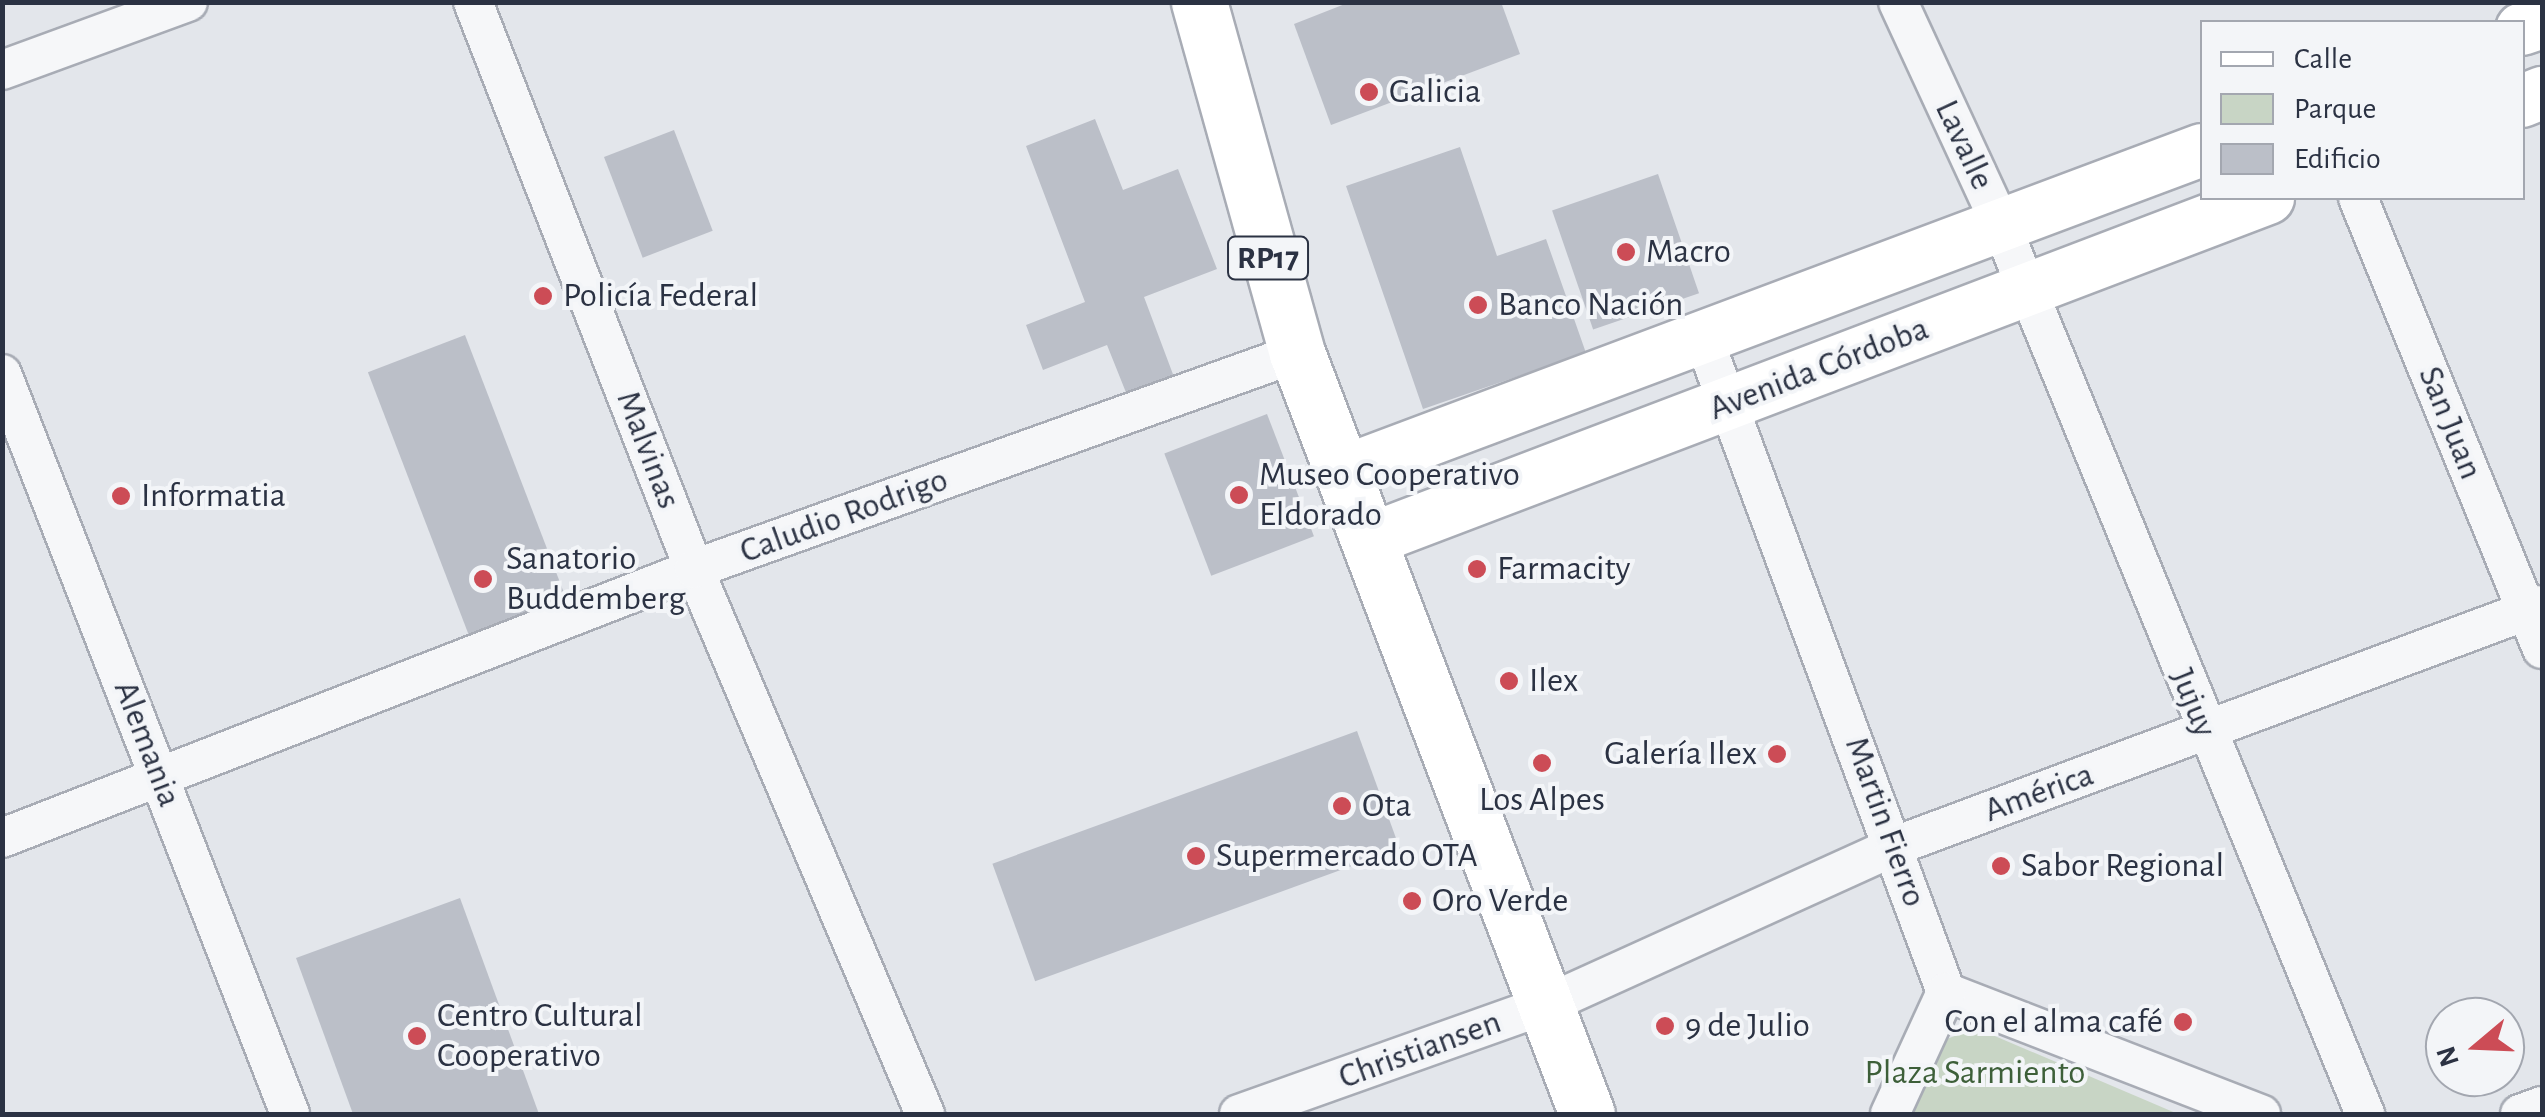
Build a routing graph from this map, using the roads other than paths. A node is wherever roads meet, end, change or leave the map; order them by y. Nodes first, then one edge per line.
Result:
1 (188, 2) edge
2 (473, 2) edge
3 (1199, 2) edge
4 (1898, 2) edge
5 (2, 70) edge
6 (2200, 151) edge
7 (2263, 200) edge
8 (2359, 200) edge
9 (2001, 225) junction
10 (2028, 289) junction
11 (1703, 337) junction
12 (1297, 354) junction
13 (2, 374) edge
14 (1729, 403) junction
15 (1343, 472) junction
16 (1369, 540) junction
17 (694, 570) junction
18 (2535, 608) edge
19 (2542, 649) edge
20 (2204, 733) junction
21 (160, 778) junction
22 (2, 838) edge
23 (1895, 846) junction
24 (1946, 992) junction
25 (1545, 1005) junction
26 (2542, 1106) edge
27 (290, 1114) edge
28 (925, 1114) edge
29 (1238, 1114) edge
30 (1587, 1114) edge
31 (1890, 1114) edge
32 (2261, 1114) edge
33 (2366, 1114) edge
34 (2520, 1114) edge

1 - 5 street
2 - 17 street, Malvinas
3 - 12 main road, RP17
4 - 9 street, Lavalle
6 - 9 main road, Avenida Córdoba
7 - 10 main road, Avenida Córdoba
8 - 18 street, San Juan
9 - 10 street, Lavalle
9 - 11 main road, Avenida Córdoba
10 - 14 main road, Avenida Córdoba
10 - 20 street, Jujuy
11 - 14 street, Martin Fierro
11 - 15 main road, Avenida Córdoba
12 - 15 main road, RP17
12 - 17 street, Caludio Rodrigo
13 - 21 street, Alemania
14 - 16 main road, Avenida Córdoba
14 - 23 street, Martin Fierro
15 - 16 main road, RP17
16 - 25 main road, RP17
17 - 21 street, Caludio Rodrigo
17 - 28 street, Malvinas
18 - 19 street, San Juan
18 - 20 street, América
20 - 23 street, América
20 - 33 street, Jujuy
21 - 22 street, Caludio Rodrigo
21 - 27 street, Alemania
23 - 24 street, Martin Fierro
23 - 25 street, América
24 - 31 street
24 - 32 street
25 - 29 street, Christiansen
25 - 30 main road, RP17
26 - 34 street

